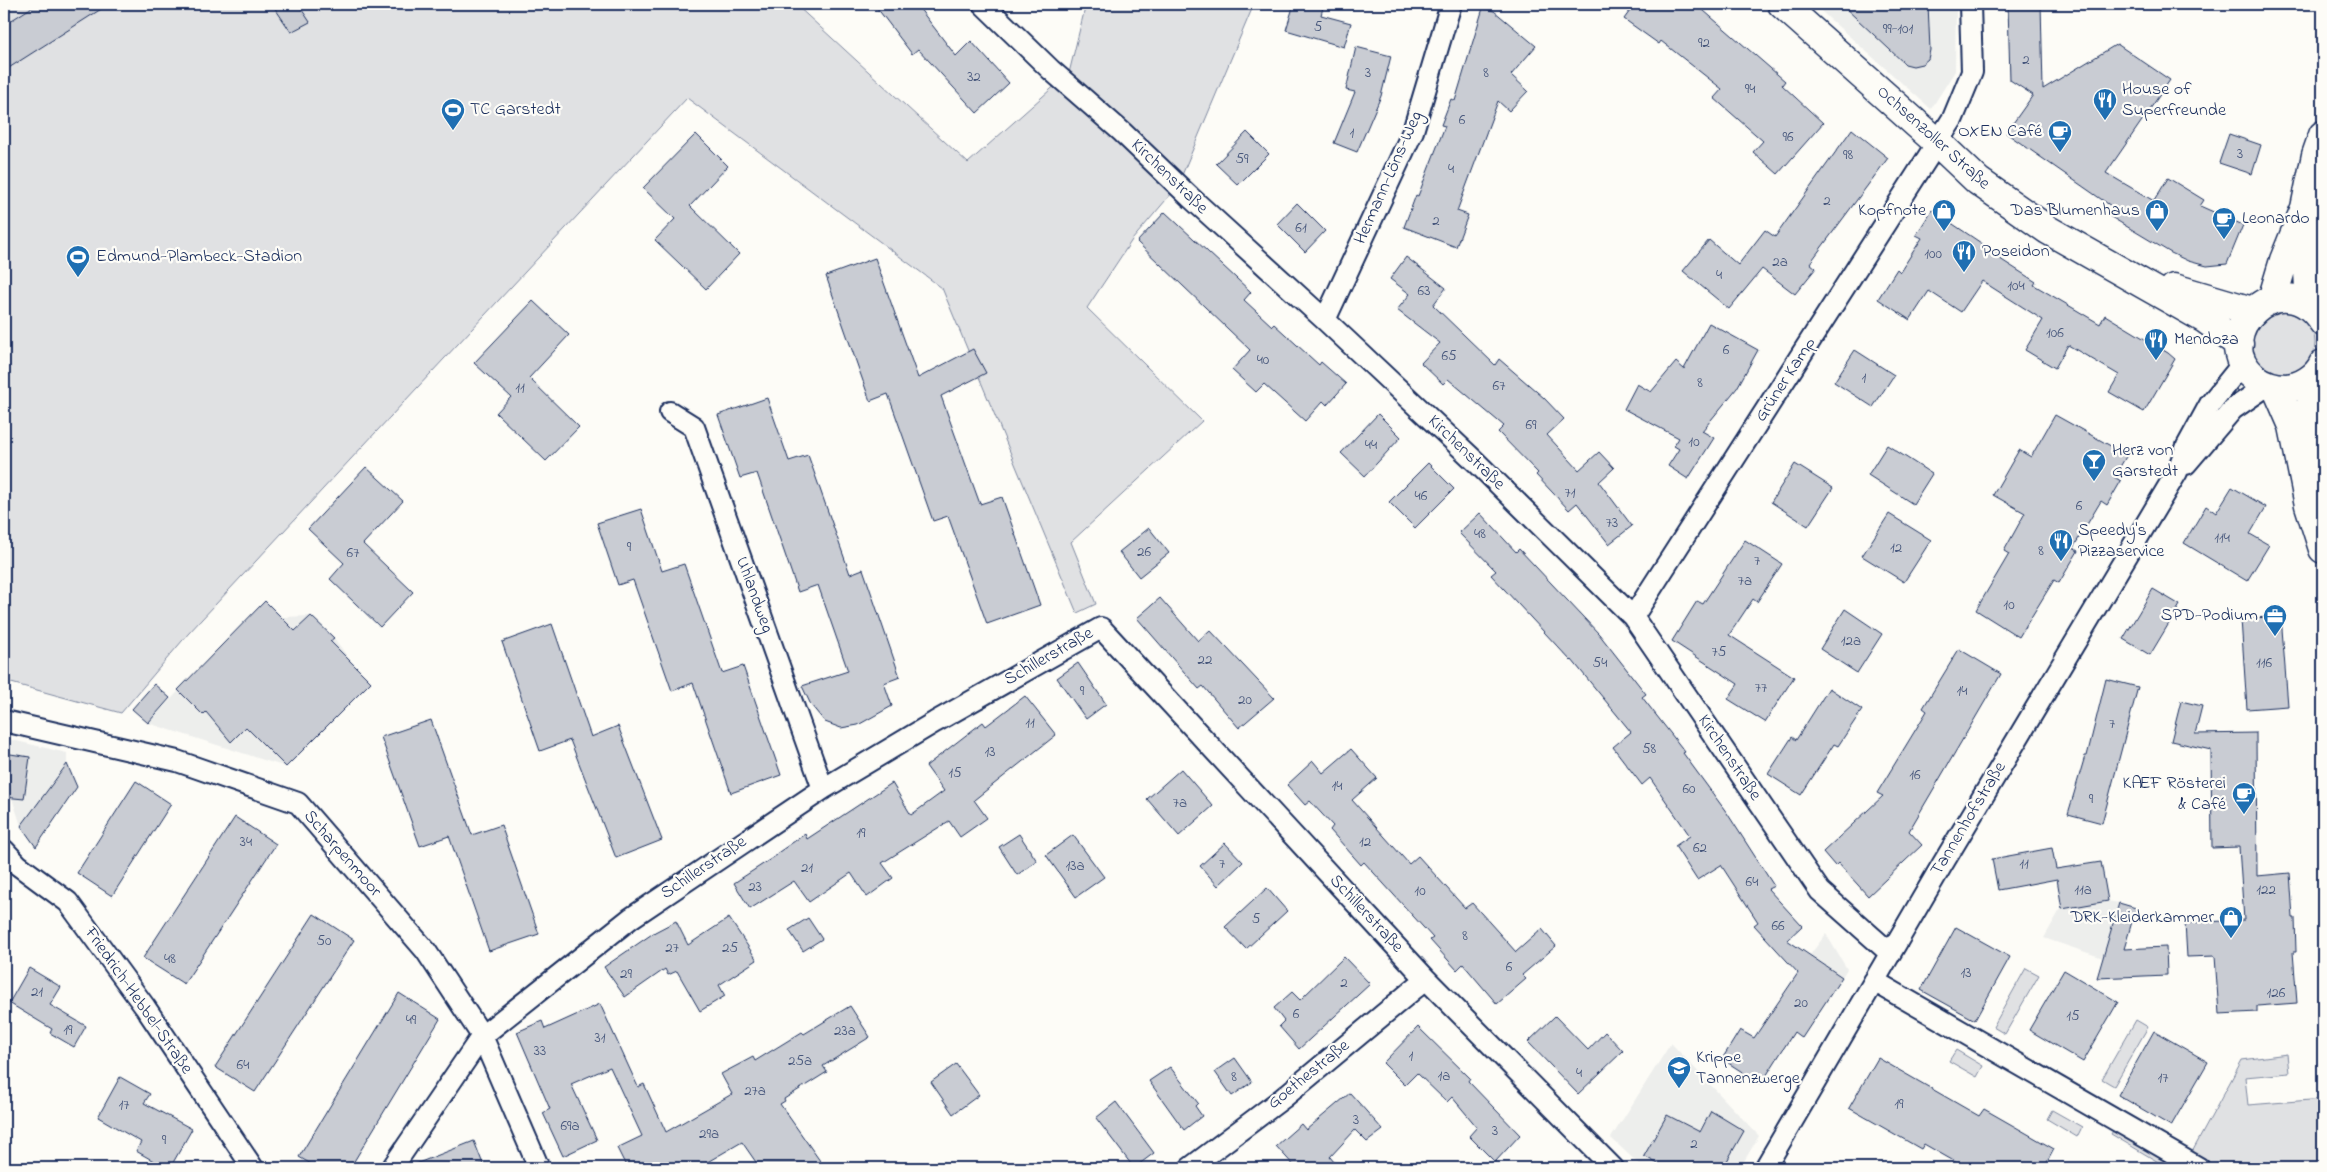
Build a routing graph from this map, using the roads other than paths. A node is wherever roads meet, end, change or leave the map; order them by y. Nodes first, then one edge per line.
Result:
1 (983, 4) edge
2 (1451, 4) edge
3 (1782, 4) edge
4 (1970, 4) edge
5 (2323, 135) edge
6 (1938, 143) junction
7 (2305, 208) junction
8 (2122, 272) junction
9 (2262, 305) junction
10 (2317, 315) edge
11 (1325, 320) junction
12 (2241, 353) junction
13 (2317, 371) edge
14 (2272, 386) junction
15 (670, 412) dead end
16 (2177, 472) junction
17 (2323, 485) edge
18 (2323, 549) edge
19 (1633, 617) junction
20 (4, 721) edge
21 (823, 789) junction
22 (4, 850) edge
23 (1890, 953) junction
24 (1426, 979) junction
25 (1874, 981) junction
26 (482, 1036) junction
27 (253, 1168) edge
28 (392, 1168) edge
29 (539, 1168) edge
30 (1190, 1168) edge
31 (1613, 1168) edge
32 (1765, 1168) edge
33 (2199, 1168) edge

1 - 11 street, Kirchenstraße
2 - 11 street, Hermann-Löns-Weg
3 - 6 main road, Ochsenzoller Straße
4 - 6 street, Grüner Kamp
5 - 7 main road
6 - 8 main road, Ochsenzoller Straße
6 - 19 street, Grüner Kamp
7 - 9 main road
7 - 10 main road
8 - 9 main road, Ochsenzoller Straße
8 - 12 main road, Ochsenzoller Straße
9 - 10 main road, Ochsenzoller Straße
9 - 12 main road
11 - 19 street, Kirchenstraße
12 - 14 main road, Ochsenzoller Straße
12 - 16 street, Tannenhofstraße
13 - 14 main road
13 - 17 main road
14 - 16 street, Tannenhofstraße
14 - 18 main road
15 - 21 street, Uhlandweg
16 - 23 street, Tannenhofstraße
19 - 23 street, Kirchenstraße
20 - 26 street, Scharpenmoor
21 - 24 street, Schillerstraße
21 - 26 street, Schillerstraße
22 - 27 street, Friedrich-Hebbel-Straße
23 - 25 street, Tannenhofstraße
24 - 30 street, Goethestraße
24 - 31 street, Schillerstraße
25 - 32 street, Tannenhofstraße
25 - 33 street
26 - 28 street, Schillerstraße
26 - 29 street, Scharpenmoor

